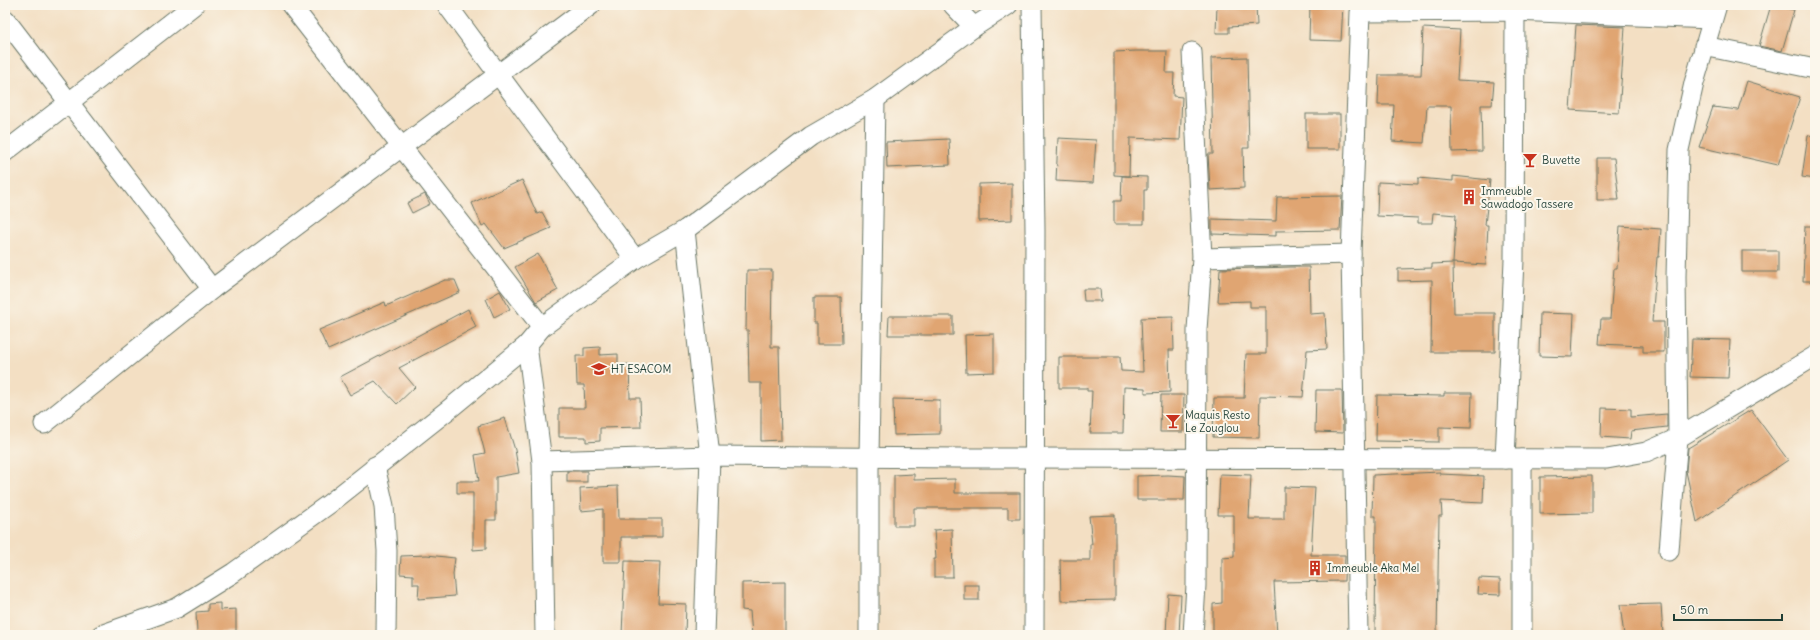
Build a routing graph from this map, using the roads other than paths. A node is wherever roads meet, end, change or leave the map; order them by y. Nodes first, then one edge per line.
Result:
1 (194, 5) edge
2 (291, 5) edge
3 (447, 5) edge
4 (591, 5) edge
5 (953, 5) edge
6 (1008, 5) edge
7 (1032, 5) edge
8 (1360, 8) edge
9 (1515, 11) junction
10 (1714, 12) edge
11 (5, 18) edge
12 (974, 27) junction
13 (1704, 46) junction
14 (1192, 52) dead end
15 (1815, 69) edge
16 (499, 74) junction
17 (875, 99) junction
18 (69, 103) junction
19 (402, 146) junction
20 (5, 152) edge
21 (685, 230) junction
22 (1351, 254) junction
23 (1202, 258) junction
24 (635, 260) junction
25 (212, 288) junction
26 (542, 327) junction
27 (526, 345) junction
28 (1815, 356) edge
29 (44, 424) dead end
30 (1678, 438) junction
31 (710, 456) junction
32 (869, 457) junction
33 (1033, 458) junction
34 (1196, 458) junction
35 (1354, 459) junction
36 (1514, 459) junction
37 (542, 461) junction
38 (375, 466) junction
39 (1669, 551) dead end
40 (101, 635) edge
41 (386, 635) edge
42 (545, 635) edge
43 (704, 635) edge
44 (869, 635) edge
45 (1034, 635) edge
46 (1193, 635) edge
47 (1358, 635) edge
48 (1522, 635) edge

1 - 18 street
2 - 19 street
3 - 16 street
4 - 16 street
5 - 12 street
6 - 12 street
7 - 33 street
8 - 9 street
8 - 22 street
9 - 10 street
9 - 36 street
10 - 13 street
11 - 18 street
12 - 17 street
13 - 15 street
13 - 30 street
14 - 23 street
16 - 19 street
16 - 24 street
17 - 21 street
17 - 32 street
18 - 20 street
18 - 25 street
19 - 25 street
19 - 26 street
21 - 24 street
21 - 31 street
22 - 23 street
22 - 35 street
23 - 34 street
24 - 26 street
25 - 29 street
26 - 27 street
27 - 37 street
27 - 38 street
28 - 30 street
30 - 36 street
30 - 39 street
31 - 32 street
31 - 37 street
31 - 43 street
32 - 33 street
32 - 44 street
33 - 34 street
33 - 45 street
34 - 35 street
34 - 46 street
35 - 36 street
35 - 47 street
36 - 48 street
37 - 42 street
38 - 40 street
38 - 41 street

